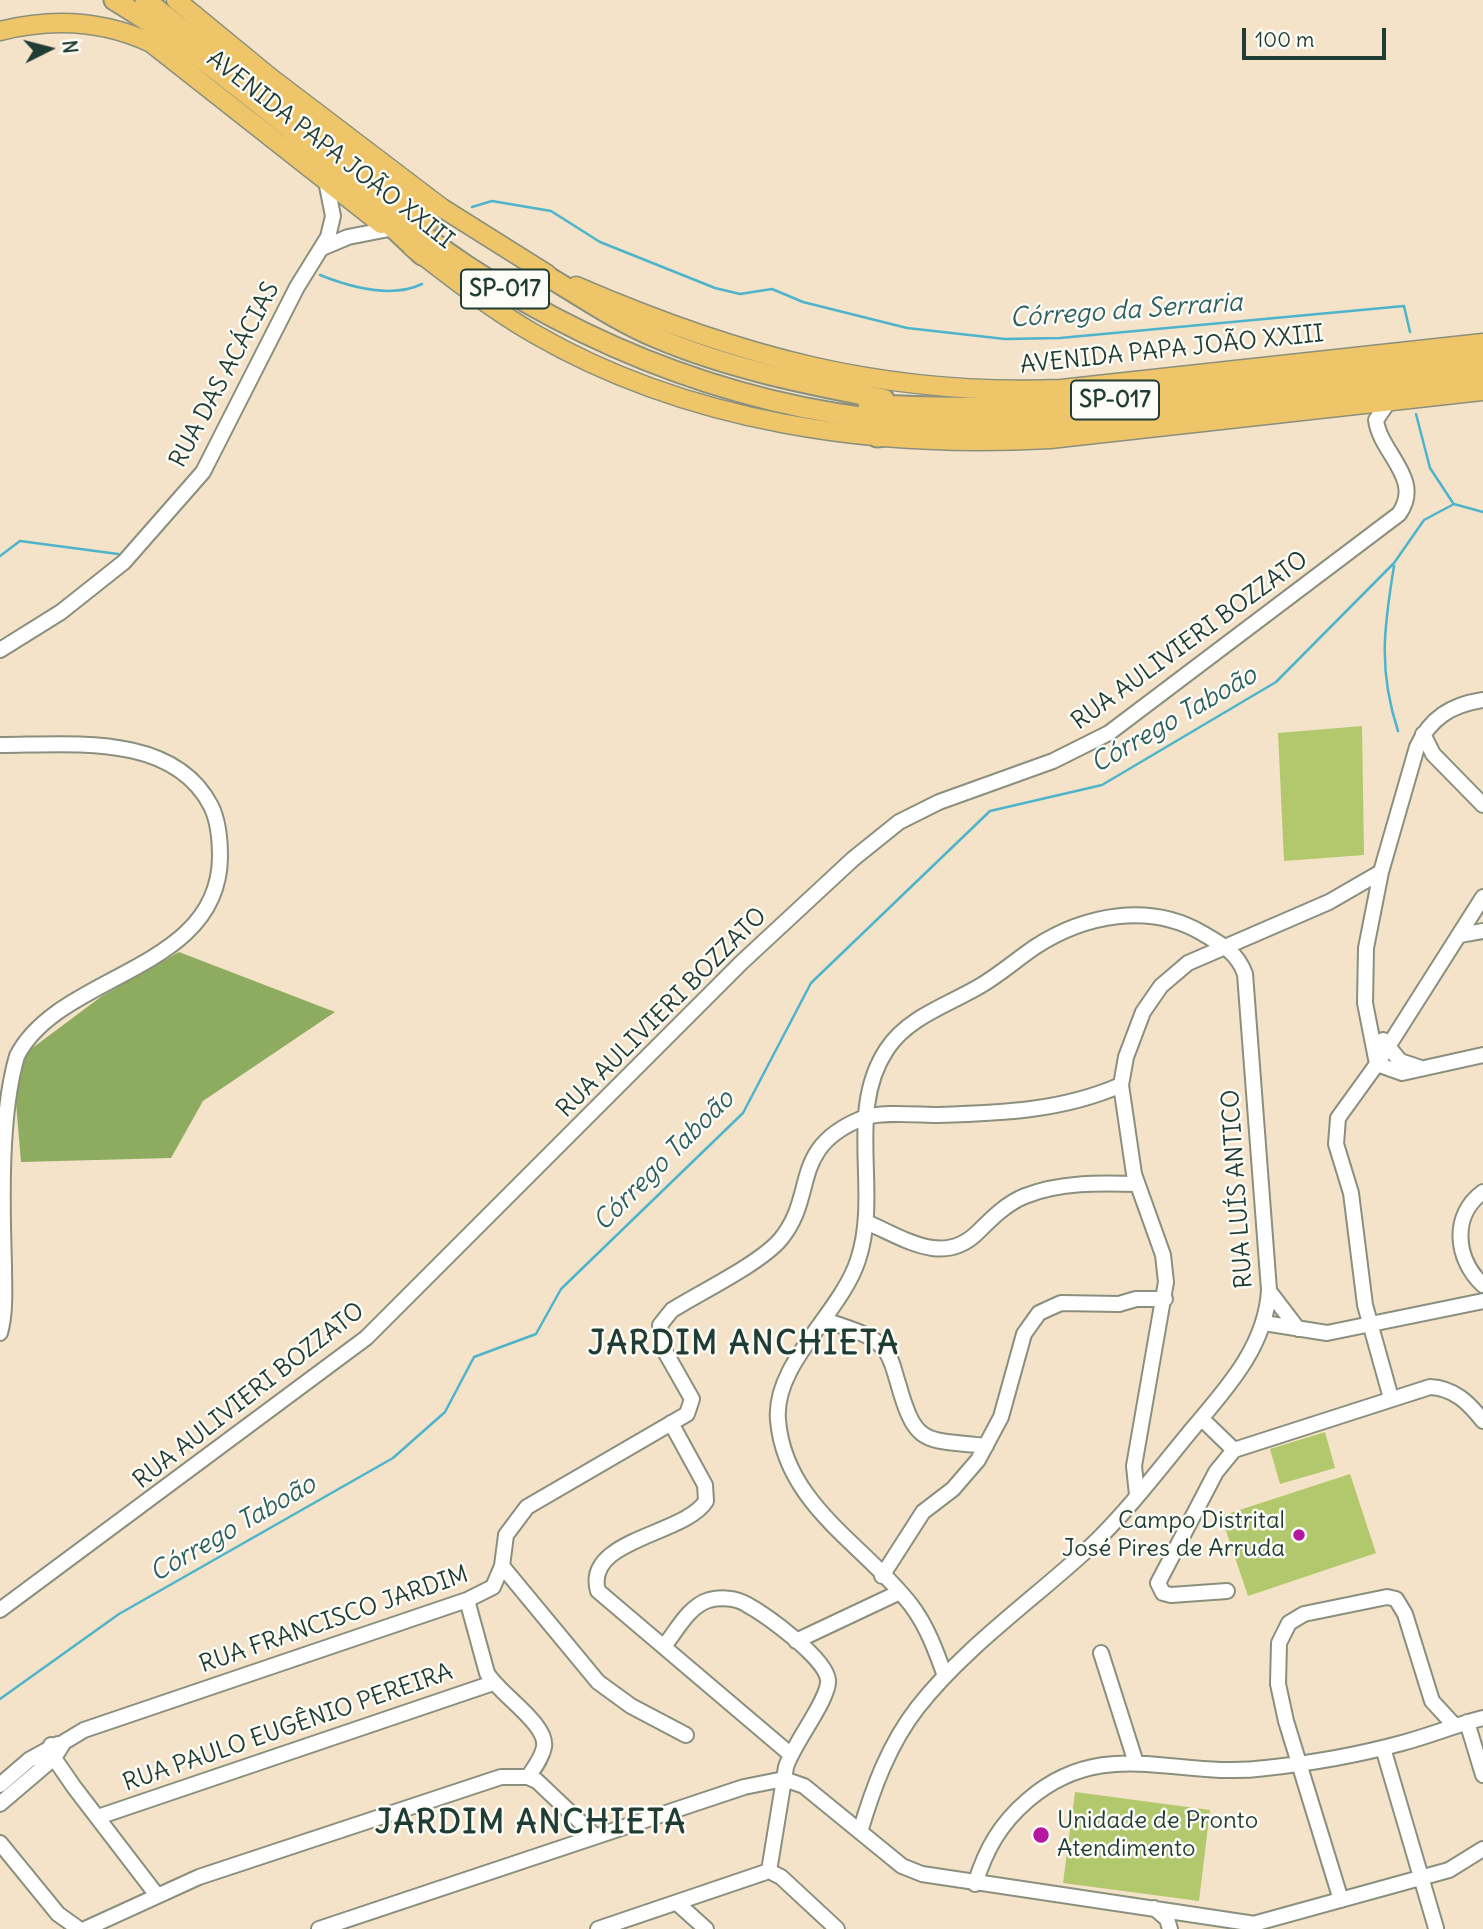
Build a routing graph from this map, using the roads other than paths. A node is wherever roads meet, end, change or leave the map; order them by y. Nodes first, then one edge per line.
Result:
1 (114, 0) edge
2 (145, 0) edge
3 (176, 0) edge
4 (0, 31) edge
5 (293, 132) junction
6 (326, 181) junction
7 (389, 229) junction
8 (321, 248) junction
9 (422, 255) junction
10 (535, 269) junction
11 (1483, 343) edge
12 (1483, 356) edge
13 (1483, 374) edge
14 (1304, 386) junction
15 (1483, 391) edge
16 (1389, 401) junction
17 (926, 407) junction
18 (965, 426) junction
19 (877, 438) junction
20 (0, 650) edge
21 (1483, 700) edge
22 (1423, 734) junction
23 (0, 745) edge
24 (1433, 754) junction
25 (1412, 762) junction
26 (1483, 805) edge
27 (1381, 872) junction
28 (1483, 897) edge
29 (1483, 931) edge
30 (1460, 935) junction
31 (1225, 947) junction
32 (1369, 1021) junction
33 (1387, 1047) junction
34 (1483, 1055) edge
35 (1377, 1064) junction
36 (1426, 1069) junction
37 (1121, 1085) junction
38 (866, 1116) junction
39 (1137, 1184) junction
40 (1483, 1192) edge
41 (866, 1222) junction
42 (1166, 1282) junction
43 (1483, 1285) edge
44 (1269, 1290) junction
45 (1136, 1299) junction
46 (1165, 1299) junction
47 (1483, 1301) edge
48 (825, 1320) junction
49 (1265, 1324) junction
50 (1369, 1326) junction
51 (1298, 1329) junction
52 (1, 1330) edge
53 (1391, 1398) junction
54 (1202, 1419) junction
55 (1483, 1421) edge
56 (671, 1423) junction
57 (1138, 1442) junction
58 (986, 1446) junction
59 (1234, 1450) junction
60 (1151, 1479) junction
61 (1137, 1495) junction
62 (502, 1566) junction
63 (883, 1576) junction
64 (1227, 1591) dead end
65 (900, 1592) junction
66 (467, 1600) junction
67 (0, 1610) edge
68 (796, 1641) junction
69 (665, 1645) junction
70 (1101, 1653) dead end
71 (945, 1676) junction
72 (492, 1683) junction
73 (1474, 1720) edge
74 (685, 1735) dead end
75 (57, 1748) junction
76 (1383, 1748) junction
77 (790, 1754) junction
78 (1136, 1763) junction
79 (1299, 1763) junction
80 (1483, 1775) edge
81 (528, 1777) junction
82 (784, 1779) junction
83 (0, 1786) edge
84 (0, 1804) edge
85 (98, 1817) junction
86 (860, 1832) junction
87 (594, 1835) junction
88 (0, 1843) edge
89 (1483, 1849) edge
90 (769, 1871) junction
91 (1422, 1878) junction
92 (975, 1884) junction
93 (156, 1894) junction
94 (1341, 1900) junction
95 (677, 1903) junction
96 (1153, 1908) junction
97 (58, 1914) junction
98 (113, 1924) edge
99 (1255, 1924) junction
100 (1436, 1927) edge
101 (62, 1929) edge
102 (79, 1929) edge
103 (85, 1929) edge
104 (319, 1929) edge
105 (598, 1929) edge
106 (706, 1929) edge
107 (837, 1929) edge
108 (1171, 1929) edge
109 (1238, 1929) edge

1 - 5 highway, AVENIDA PAPA JOÃO XXIII / SP-017
2 - 17 highway, AVENIDA PAPA JOÃO XXIII / SP-017
3 - 10 main road, AVENIDA PAPA JOÃO XXIII
4 - 6 main road, AVENIDA PAPA JOÃO XXIII
5 - 9 highway
5 - 18 highway, AVENIDA PAPA JOÃO XXIII / SP-017
6 - 7 main road, AVENIDA PAPA JOÃO XXIII
6 - 8 street, RUA DAS ACÁCIAS
7 - 8 street
7 - 9 main road, AVENIDA PAPA JOÃO XXIII
8 - 20 street, RUA DAS ACÁCIAS
9 - 19 main road, AVENIDA PAPA JOÃO XXIII
10 - 11 main road, AVENIDA PAPA JOÃO XXIII
10 - 17 highway
12 - 14 highway, AVENIDA PAPA JOÃO XXIII / SP-017
13 - 14 highway, AVENIDA PAPA JOÃO XXIII / SP-017
14 - 17 highway, AVENIDA PAPA JOÃO XXIII / SP-017
14 - 18 highway, AVENIDA PAPA JOÃO XXIII / SP-017
15 - 16 main road, AVENIDA PAPA JOÃO XXIII
16 - 19 main road, AVENIDA PAPA JOÃO XXIII
16 - 67 street, RUA AULIVIERI BOZZATO
18 - 19 highway
21 - 22 street
22 - 24 street
22 - 25 street
23 - 52 street
24 - 25 street
24 - 26 street
25 - 27 street
27 - 31 street
27 - 32 street
28 - 30 street
29 - 30 street
30 - 33 street
31 - 37 street
31 - 38 street
31 - 44 street, RUA LUÍS ANTICO
32 - 33 street
32 - 35 street
33 - 35 street
33 - 36 street
34 - 36 street
35 - 36 street
35 - 50 street
37 - 38 street
37 - 39 street
38 - 41 street
38 - 56 street, RUA FRANCISCO JARDIM
39 - 41 street
39 - 42 street
40 - 43 street
41 - 48 street
42 - 45 street
42 - 46 street
44 - 49 street, RUA LUÍS ANTICO
44 - 51 street
45 - 46 street
45 - 58 street
46 - 57 street
47 - 50 street
48 - 58 street
48 - 63 street
49 - 51 street
49 - 54 street, RUA LUÍS ANTICO
50 - 51 street
50 - 53 street
53 - 55 street
53 - 59 street
54 - 59 street
54 - 60 street, RUA LUÍS ANTICO
56 - 62 street, RUA FRANCISCO JARDIM
56 - 69 street
57 - 60 street
57 - 61 street
58 - 63 street
59 - 64 street
60 - 61 street, RUA LUÍS ANTICO
61 - 71 street, RUA LUÍS ANTICO
62 - 66 street, RUA FRANCISCO JARDIM
62 - 74 street
63 - 65 street
65 - 68 street
65 - 71 street
66 - 72 street
66 - 75 street, RUA FRANCISCO JARDIM
68 - 69 street
68 - 77 street
69 - 77 street
70 - 78 street
71 - 86 street, RUA LUÍS ANTICO
72 - 81 street
72 - 85 street, RUA PAULO EUGÊNIO PEREIRA
73 - 76 street
73 - 79 street
73 - 80 street
75 - 83 street
75 - 84 street
75 - 85 street
76 - 79 street
76 - 91 street
77 - 82 street
78 - 79 street
78 - 92 street
79 - 94 street
81 - 87 street
81 - 93 street
82 - 86 street
82 - 87 street
82 - 90 street
85 - 93 street
86 - 92 street
87 - 104 street
88 - 97 street
89 - 91 street
90 - 95 street
90 - 107 street
91 - 94 street
91 - 100 street
92 - 96 street
93 - 98 street
94 - 99 street
95 - 105 street
95 - 106 street
96 - 99 street
96 - 108 street
97 - 101 street
97 - 102 street
98 - 103 street
99 - 109 street

